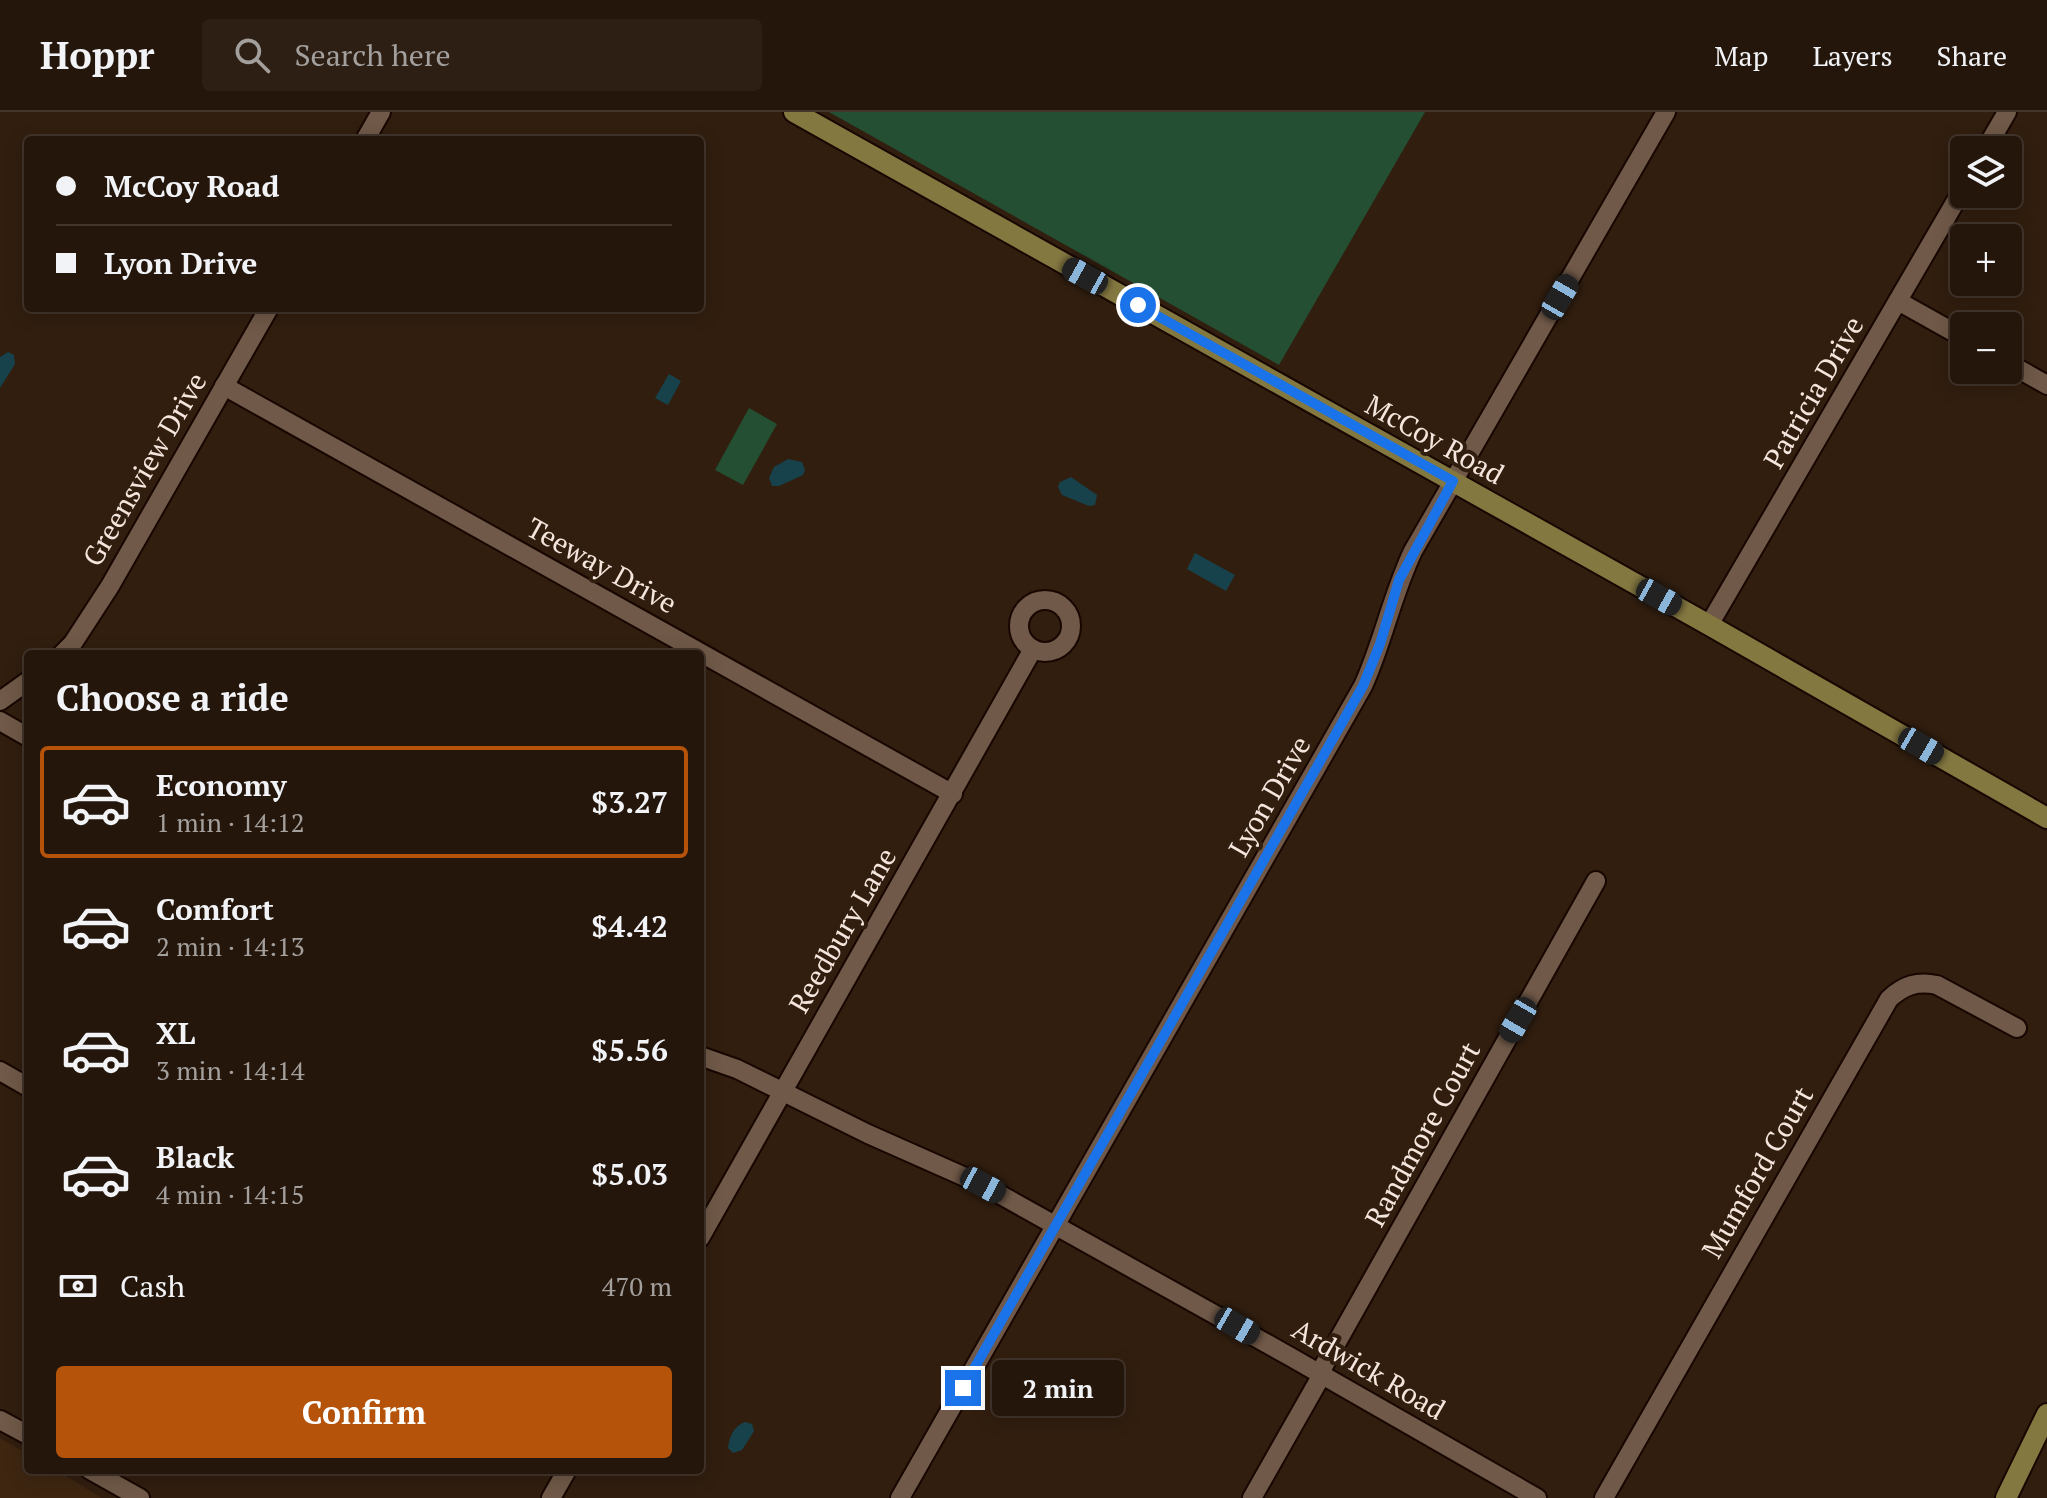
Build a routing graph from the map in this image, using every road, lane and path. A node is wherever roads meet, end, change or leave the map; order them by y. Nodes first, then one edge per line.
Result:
1 (381, 112) edge
2 (794, 112) edge
3 (1666, 112) edge
4 (2007, 112) edge
5 (367, 136) edge
6 (1993, 136) edge
7 (1952, 208) edge
8 (1898, 301) junction
9 (267, 312) edge
10 (1950, 330) edge
11 (2022, 371) edge
12 (2047, 385) edge
13 (224, 386) junction
14 (1453, 481) junction
15 (1709, 625) junction
16 (1033, 649) dead end
17 (66, 650) edge
18 (696, 650) edge
19 (704, 655) edge
20 (24, 684) edge
21 (0, 701) edge
22 (0, 721) edge
23 (24, 735) edge
24 (953, 794) junction
25 (2047, 818) edge
26 (1596, 881) dead end
27 (2017, 1028) dead end
28 (704, 1057) edge
29 (0, 1071) edge
30 (24, 1085) edge
31 (782, 1092) junction
32 (1057, 1226) junction
33 (704, 1231) edge
34 (1321, 1373) junction
35 (2047, 1414) edge
36 (0, 1420) edge
37 (24, 1433) edge
38 (97, 1474) edge
39 (565, 1474) edge
40 (140, 1498) edge
41 (551, 1498) edge
42 (900, 1498) edge
43 (1252, 1498) edge
44 (1537, 1498) edge
45 (1604, 1498) edge
46 (2006, 1498) edge

1 - 5 street
2 - 14 main road, McCoy Road
3 - 14 street, Lyon Drive
4 - 6 street
7 - 8 street, Patricia Drive
8 - 10 street
8 - 15 street, Patricia Drive
9 - 13 street, Greensview Drive
11 - 12 street
13 - 17 street, Greensview Drive
13 - 18 street, Teeway Drive
14 - 15 main road, McCoy Road
14 - 32 street, Lyon Drive
15 - 25 main road, McCoy Road
16 - 24 street, Reedbury Lane
19 - 24 street, Teeway Drive
20 - 21 street
22 - 23 street
24 - 31 street, Reedbury Lane
26 - 34 street, Randmore Court
27 - 45 street, Mumford Court
28 - 31 street, Ardwick Road
29 - 30 street
31 - 32 street, Ardwick Road
31 - 33 street, Reedbury Lane
32 - 34 street, Ardwick Road
32 - 42 street, Lyon Drive
34 - 43 street, Randmore Court
34 - 44 street, Ardwick Road
35 - 46 main road
36 - 37 street
38 - 40 street
39 - 41 street

